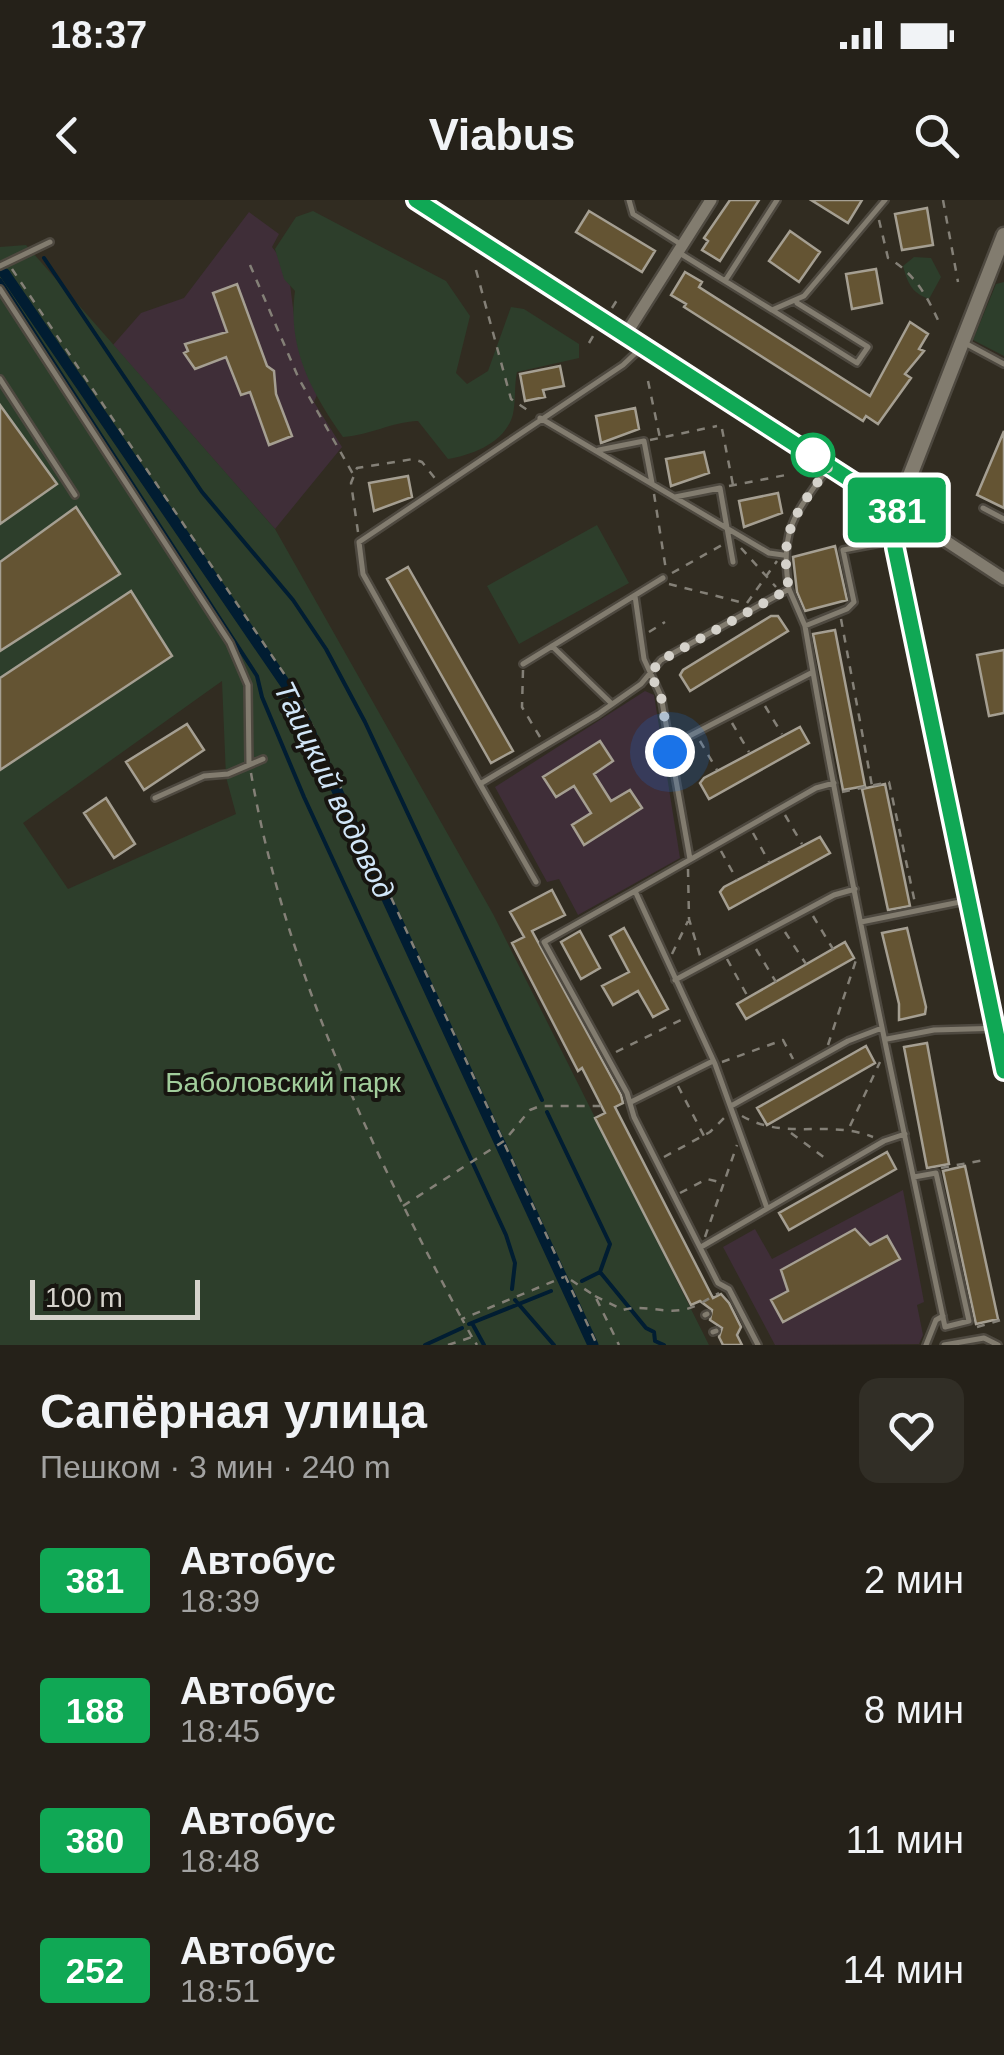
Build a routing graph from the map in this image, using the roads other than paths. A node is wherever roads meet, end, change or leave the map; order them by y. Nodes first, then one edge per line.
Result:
1 (416, 200) edge
2 (629, 200) edge
3 (711, 200) edge
4 (777, 200) edge
5 (885, 200) edge
6 (1004, 235) edge
7 (50, 242) dead end
8 (680, 248) junction
9 (4, 264) edge
10 (997, 273) edge
11 (725, 281) junction
12 (0, 290) edge
13 (796, 302) junction
14 (772, 310) junction
15 (626, 334) junction
16 (960, 341) junction
17 (644, 345) junction
18 (1004, 364) edge
19 (0, 378) edge
20 (540, 418) junction
21 (596, 451) junction
22 (829, 466) junction
23 (653, 486) junction
24 (76, 494) dead end
25 (674, 497) junction
26 (983, 508) dead end
27 (897, 510) junction
28 (1004, 518) edge
29 (727, 528) junction
30 (894, 540) junction
31 (783, 555) junction
32 (733, 562) dead end
33 (1003, 575) edge
34 (664, 579) road end
35 (789, 589) junction
36 (635, 596) junction
37 (805, 626) junction
38 (552, 646) junction
39 (523, 664) road end
40 (813, 672) junction
41 (650, 673) junction
42 (612, 704) junction
43 (669, 746) junction
44 (262, 759) dead end
45 (249, 765) junction
46 (834, 782) junction
47 (480, 784) junction
48 (156, 798) dead end
49 (689, 861) junction
50 (536, 882) dead end
51 (854, 890) junction
52 (636, 892) junction
53 (968, 900) junction
54 (861, 922) junction
55 (675, 980) junction
56 (999, 1027) edge
57 (882, 1028) junction
58 (886, 1039) junction
59 (715, 1063) junction
60 (1004, 1071) edge
61 (632, 1102) junction
62 (732, 1108) junction
63 (906, 1134) junction
64 (914, 1178) junction
65 (768, 1208) junction
66 (702, 1245) junction
67 (943, 1316) junction
68 (758, 1345) edge
69 (926, 1345) edge
70 (944, 1345) edge
71 (998, 1345) edge

1 - 15 main road
2 - 8 lane
3 - 8 street
4 - 11 lane
5 - 13 lane
6 - 10 street
7 - 9 lane
8 - 11 lane
8 - 15 street
10 - 16 street
11 - 14 lane
12 - 45 lane
13 - 14 lane
13 - 14 lane
15 - 17 main road
16 - 18 lane
16 - 27 street
17 - 20 lane
17 - 22 main road
19 - 24 lane
20 - 21 lane
20 - 47 lane
21 - 23 lane
21 - 23 lane
22 - 27 main road
22 - 31 lane
23 - 25 lane
25 - 29 lane
25 - 29 lane
26 - 28 lane
27 - 30 main road
27 - 33 street
29 - 31 lane
29 - 32 lane
30 - 37 lane
30 - 53 main road
31 - 35 lane
34 - 36 lane
35 - 37 lane
35 - 41 lane
36 - 38 lane
36 - 41 lane
37 - 40 lane
38 - 39 lane
38 - 42 lane
40 - 43 lane
40 - 46 lane
41 - 42 lane
41 - 43 lane
42 - 47 lane
43 - 49 lane
44 - 45 lane
45 - 48 lane
46 - 49 lane
46 - 51 lane
47 - 50 lane
49 - 52 lane
51 - 54 lane
51 - 55 lane
52 - 55 lane
52 - 61 lane
53 - 54 lane
53 - 56 main road
54 - 57 lane
55 - 59 lane
56 - 58 lane
56 - 60 main road
57 - 58 lane
57 - 62 lane
58 - 63 lane
59 - 61 lane
59 - 62 lane
61 - 66 lane
62 - 65 lane
63 - 64 lane
63 - 65 lane
64 - 67 lane
64 - 67 lane
65 - 66 lane
66 - 68 lane
67 - 69 lane
70 - 71 lane

